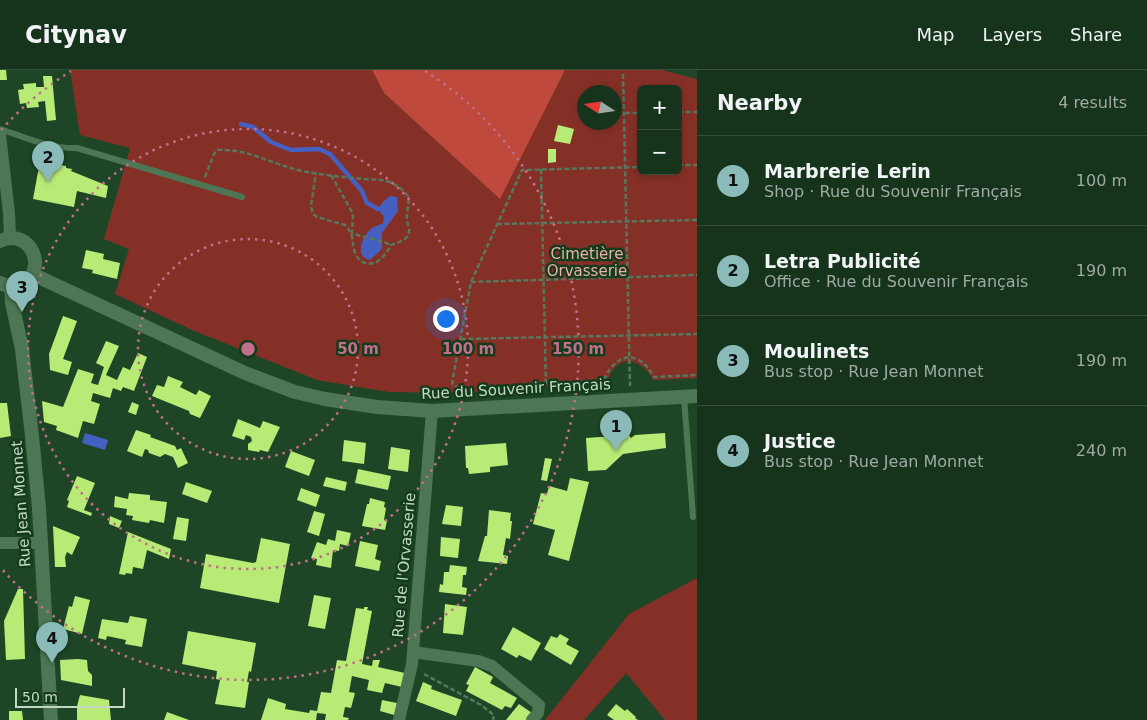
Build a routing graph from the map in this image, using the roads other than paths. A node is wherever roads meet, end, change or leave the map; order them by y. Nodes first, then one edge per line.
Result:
1 (0, 129) edge
2 (0, 134) edge
3 (242, 197) dead end
4 (5, 239) edge
5 (32, 274) junction
6 (5, 285) edge
7 (691, 396) edge
8 (432, 411) junction
9 (697, 454) edge
10 (689, 455) junction
11 (693, 517) dead end
12 (0, 543) edge
13 (40, 543) junction
14 (413, 652) junction
15 (51, 720) edge
16 (399, 720) edge
17 (532, 720) edge

1 - 3 lane
2 - 4 street
4 - 5 street
5 - 6 street
5 - 8 street, Rue du Souvenir Français
6 - 13 street, Rue Jean Monnet
7 - 8 street, Rue du Souvenir Français
7 - 10 lane
8 - 14 street, Rue de l'Orvasserie
9 - 10 lane
10 - 11 lane
12 - 13 street
13 - 15 street, Rue Jean Monnet
14 - 16 street, Rue de l'Orvasserie
14 - 17 street

